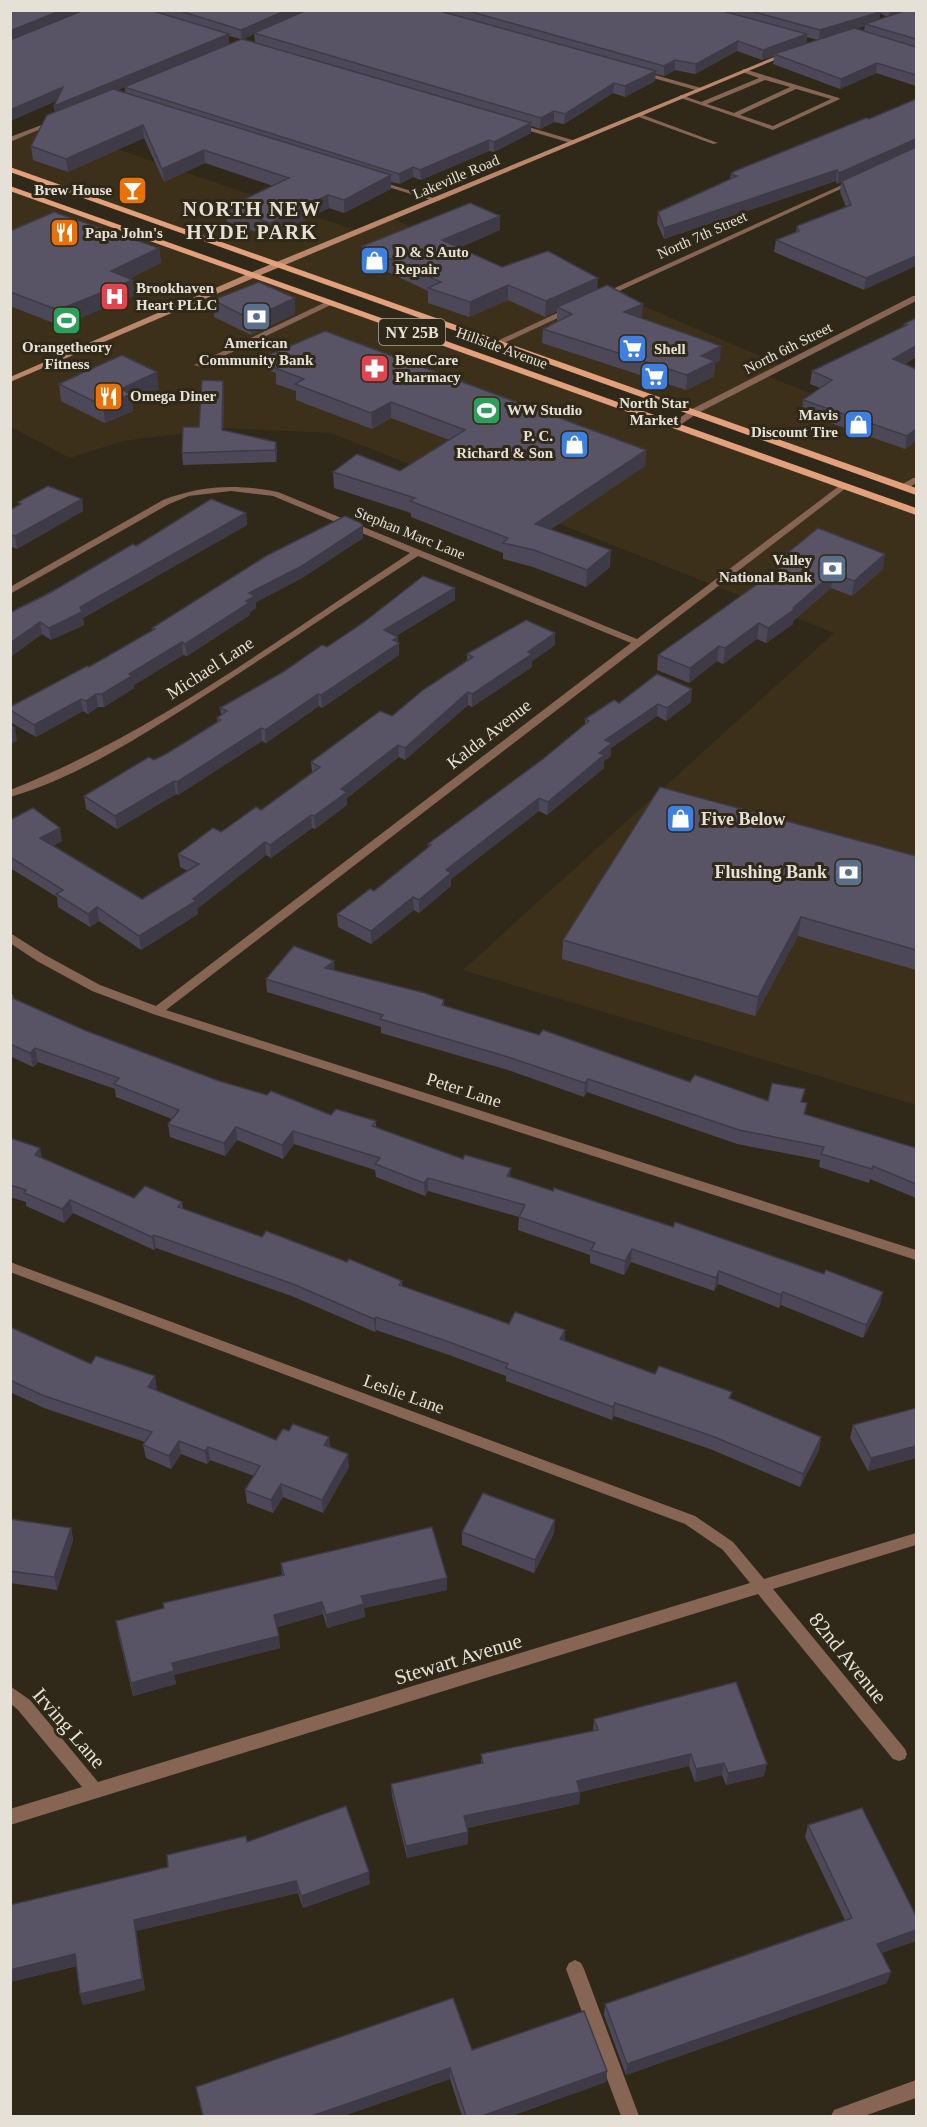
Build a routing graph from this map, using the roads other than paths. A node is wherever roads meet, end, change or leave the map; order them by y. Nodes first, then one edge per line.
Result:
1 (797, 50) edge
2 (630, 70) edge
3 (744, 71) junction
4 (766, 77) junction
5 (796, 87) junction
6 (699, 89) junction
7 (735, 90) junction
8 (745, 91) dead end
9 (768, 93) dead end
10 (780, 94) junction
11 (681, 97) junction
12 (718, 97) junction
13 (729, 98) dead end
14 (753, 100) dead end
15 (764, 101) junction
16 (701, 104) junction
17 (638, 115) junction
18 (734, 115) junction
19 (65, 117) edge
20 (505, 122) edge
21 (10, 140) edge
22 (574, 142) junction
23 (715, 143) dead end
24 (10, 169) edge
25 (862, 178) edge
26 (369, 179) edge
27 (10, 188) edge
28 (436, 200) junction
29 (279, 265) junction
30 (253, 275) junction
31 (916, 298) edge
32 (594, 299) edge
33 (331, 303) junction
34 (574, 308) edge
35 (499, 342) junction
36 (198, 365) dead end
37 (10, 380) edge
38 (695, 411) junction
39 (674, 425) junction
40 (916, 480) edge
41 (843, 486) junction
42 (904, 487) junction
43 (916, 492) edge
44 (916, 512) edge
45 (417, 552) junction
46 (10, 591) edge
47 (636, 642) junction
48 (10, 794) edge
49 (10, 937) edge
50 (157, 1011) junction
51 (916, 1255) edge
52 (10, 1267) edge
53 (916, 1539) edge
54 (764, 1588) junction
55 (10, 1694) edge
56 (899, 1754) dead end
57 (95, 1791) junction
58 (10, 1817) edge
59 (575, 1968) dead end
60 (916, 2089) edge
61 (630, 2116) edge
62 (840, 2116) edge

1 - 3 main road, Lakeville Road
2 - 6 street
3 - 4 street
3 - 6 main road, Lakeville Road
4 - 5 street
4 - 7 street
5 - 10 street
5 - 18 street
6 - 11 main road, Lakeville Road
7 - 8 street
7 - 12 street
9 - 10 street
10 - 15 street
11 - 16 street
11 - 17 main road, Lakeville Road
12 - 13 street
12 - 16 street
14 - 15 street
15 - 18 street
16 - 18 street
17 - 22 main road, Lakeville Road
17 - 23 street
19 - 21 street
20 - 22 street
22 - 28 main road, Lakeville Road
24 - 29 main road, Hillside Avenue / NY 25B
25 - 32 street, North 7th Street
26 - 28 street
27 - 30 main road, Hillside Avenue / NY 25B
28 - 29 main road, Lakeville Road
29 - 30 main road, Lakeville Road
29 - 35 main road, Hillside Avenue / NY 25B
30 - 33 main road, Hillside Avenue / NY 25B
30 - 37 main road, Lakeville Road
31 - 38 street, North 6th Street
33 - 36 street
33 - 39 main road, Hillside Avenue / NY 25B
34 - 35 street
35 - 38 main road, Hillside Avenue / NY 25B
38 - 39 street, North 6th Street
38 - 42 main road, Hillside Avenue / NY 25B
39 - 41 main road, Hillside Avenue / NY 25B
40 - 42 street
41 - 44 main road, Hillside Avenue / NY 25B
41 - 47 street, Kalda Avenue
42 - 43 main road, Hillside Avenue / NY 25B
45 - 46 street, Stephan Marc Lane
45 - 47 street, Stephan Marc Lane
45 - 48 street, Michael Lane
47 - 50 street, Kalda Avenue
49 - 50 street, Peter Lane
50 - 51 street, Peter Lane
52 - 54 street, Leslie Lane
53 - 54 street, Stewart Avenue
54 - 56 street, 82nd Avenue
54 - 57 street, Stewart Avenue
55 - 57 street, Irving Lane
57 - 58 street, Stewart Avenue
59 - 61 street
60 - 62 street

